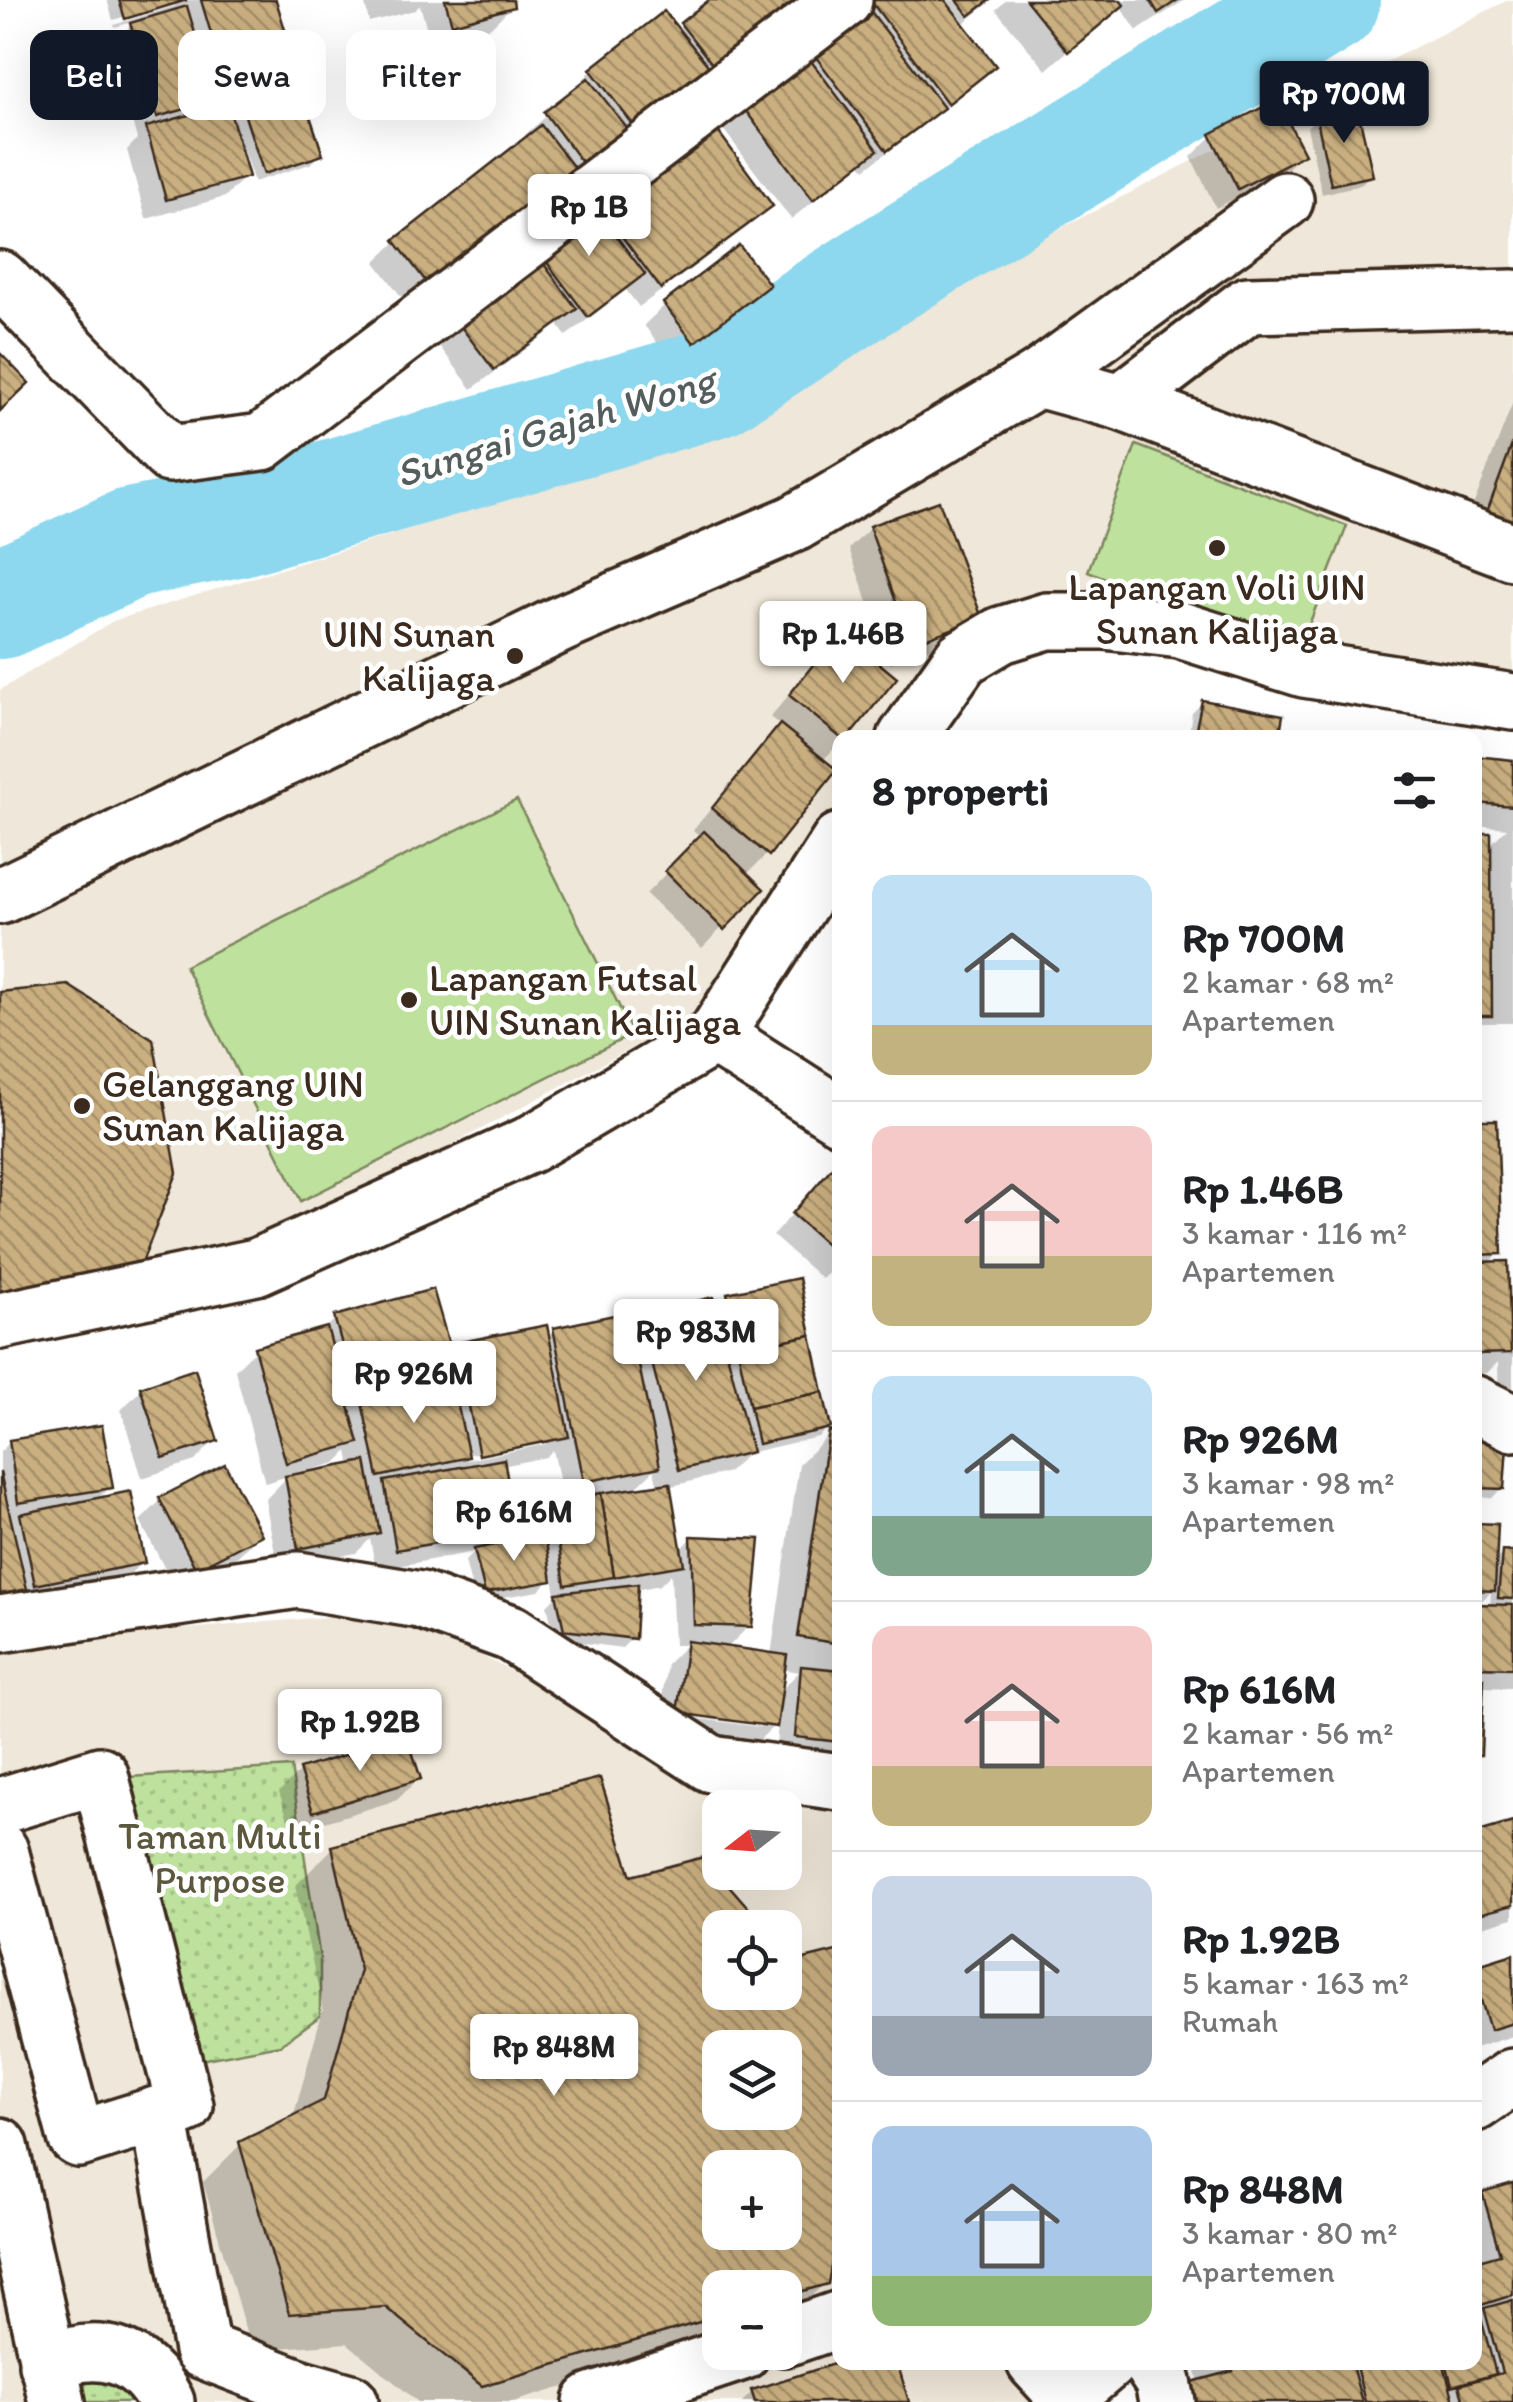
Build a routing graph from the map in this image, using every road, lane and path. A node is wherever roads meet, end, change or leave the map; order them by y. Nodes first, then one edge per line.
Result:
1 (844, 0) edge
2 (1284, 200) dead end
3 (0, 279) edge
4 (1513, 298) edge
5 (1038, 379) junction
6 (1121, 402) junction
7 (1513, 552) edge
8 (1513, 702) edge
9 (912, 730) edge
10 (832, 853) edge
11 (0, 896) edge
12 (716, 1036) junction
13 (832, 1111) edge
14 (0, 1321) edge
15 (1482, 1408) edge
16 (1513, 1424) edge
17 (0, 1624) edge
18 (832, 1781) edge
19 (0, 1806) edge
20 (0, 1852) edge
21 (1513, 2078) edge
22 (1482, 2098) edge
23 (159, 2116) junction
24 (0, 2146) edge
25 (832, 2322) edge
26 (802, 2332) edge
27 (202, 2350) junction
28 (702, 2365) edge
29 (1086, 2370) edge
30 (1155, 2370) edge
31 (1056, 2381) edge
32 (52, 2383) edge
33 (161, 2394) edge
34 (350, 2402) edge
35 (592, 2402) edge
36 (1168, 2402) edge

1 - 3 street
2 - 5 street
4 - 6 street
5 - 6 street
5 - 11 street
6 - 7 street
8 - 9 street
10 - 12 street
12 - 13 street
12 - 14 street
15 - 16 street
17 - 18 street
19 - 23 street
20 - 23 street
21 - 22 street
23 - 27 street
24 - 32 street
25 - 26 street
27 - 33 street
27 - 34 street
28 - 35 street
29 - 31 street
30 - 36 street
32 - 33 street

